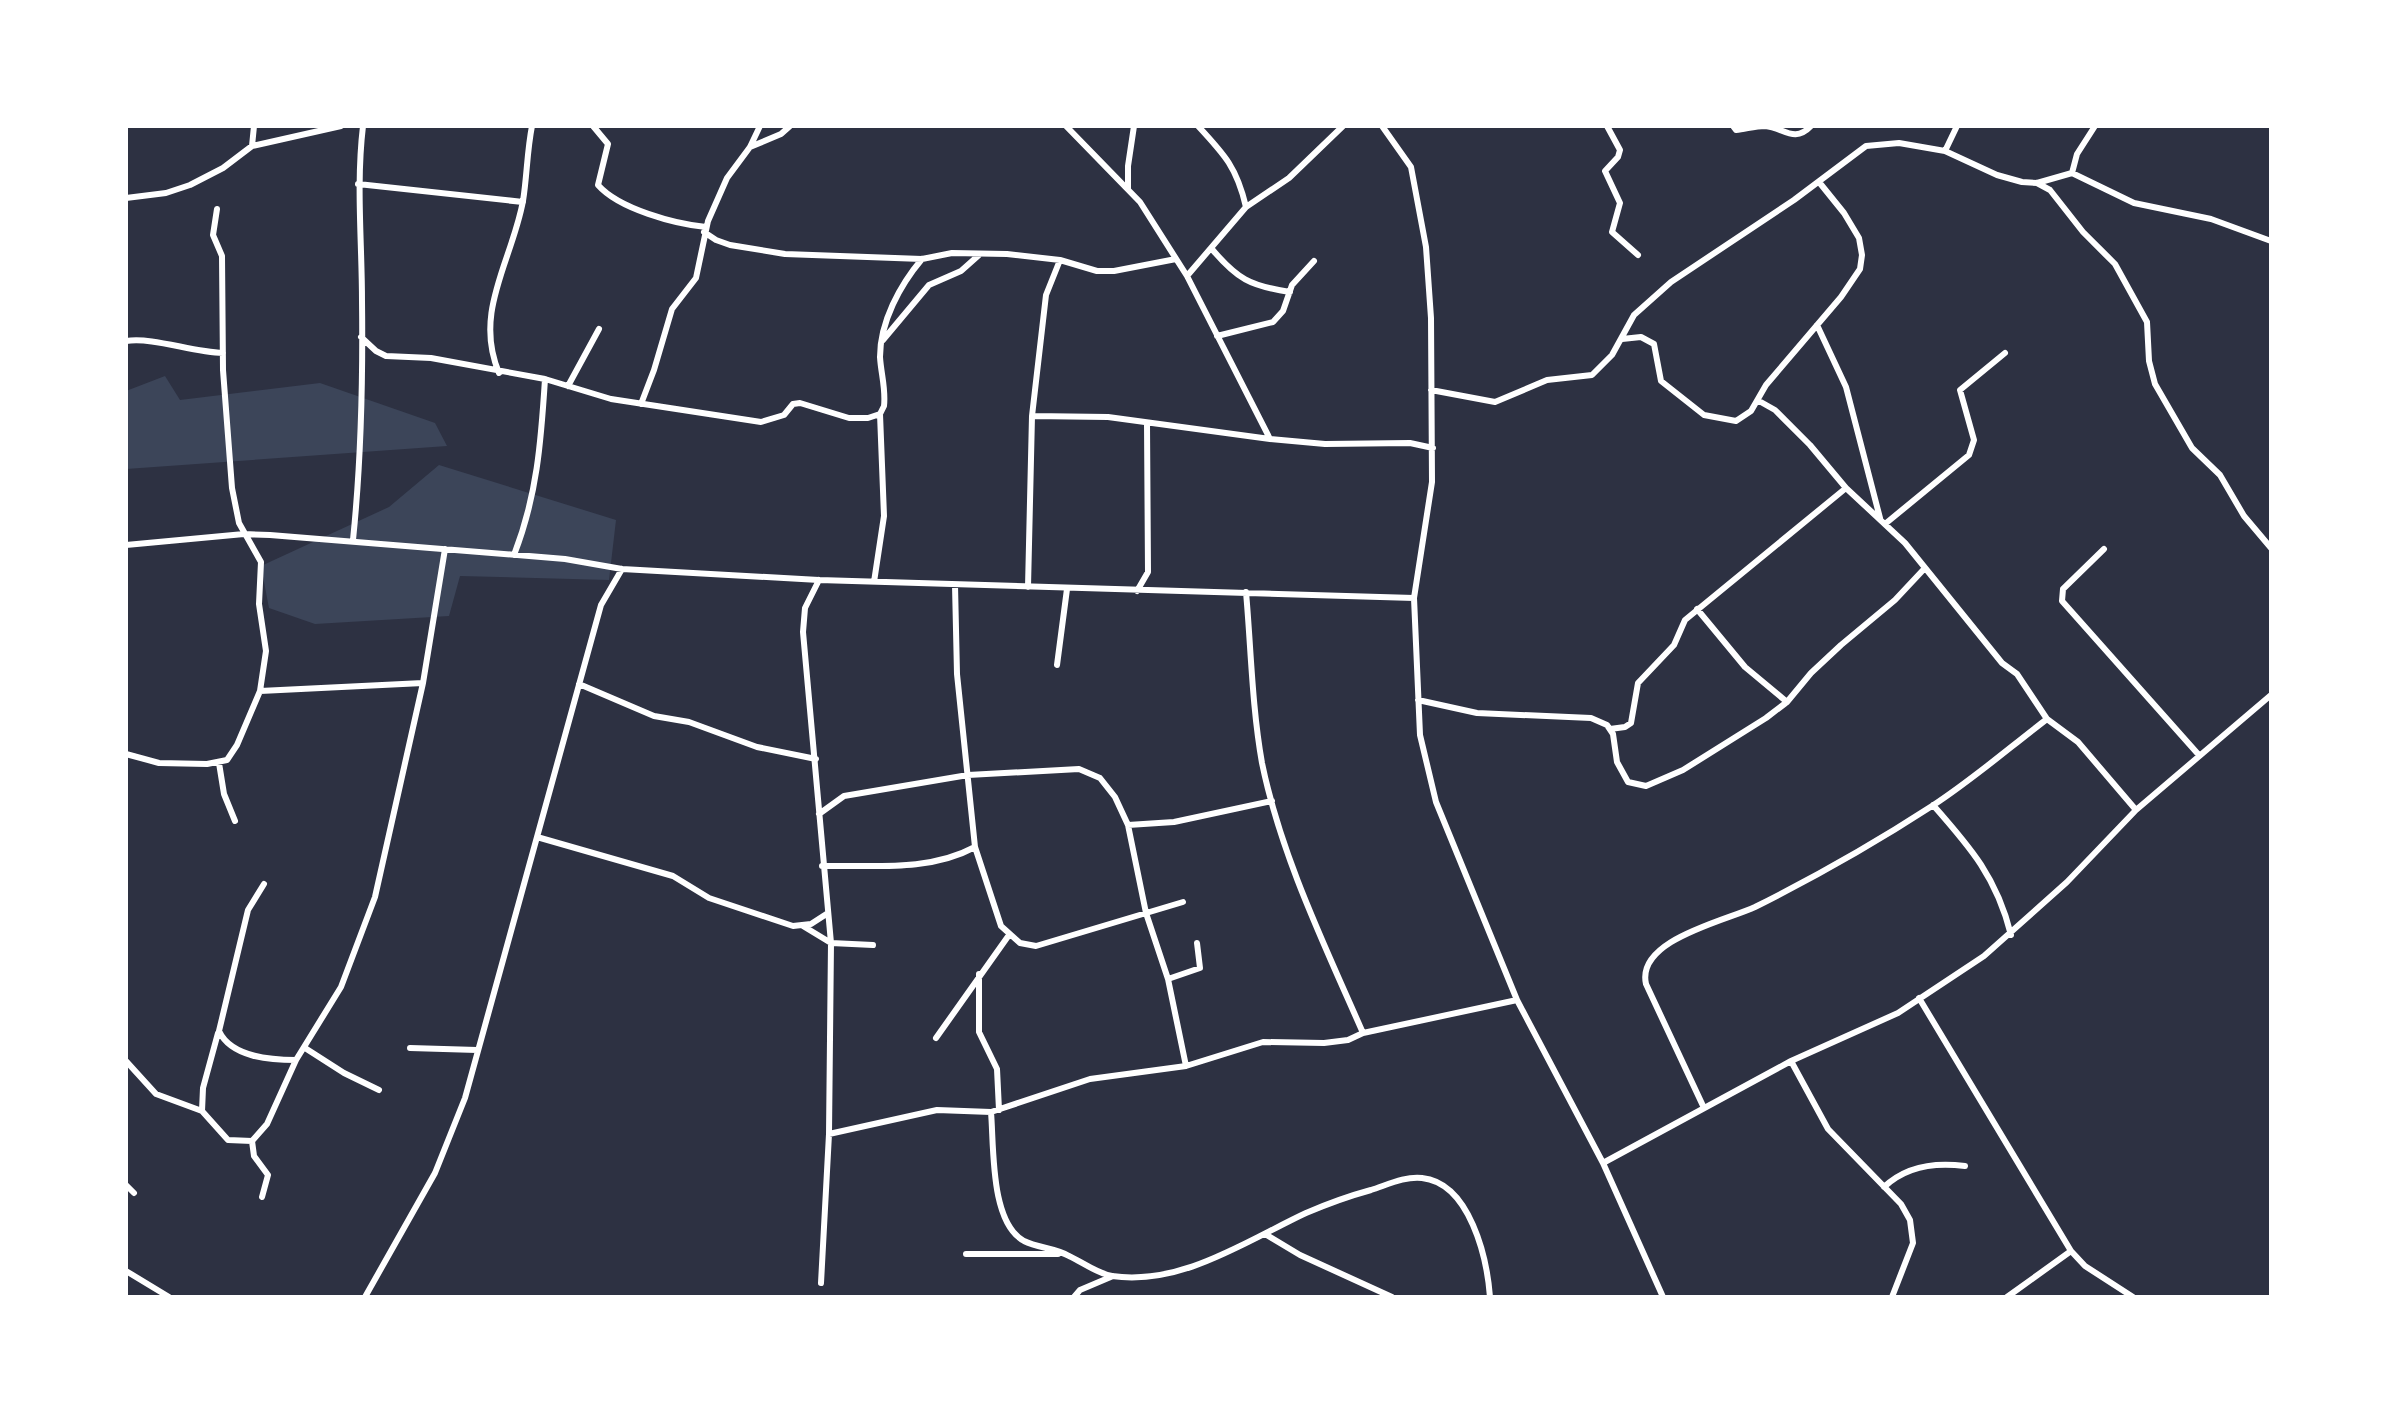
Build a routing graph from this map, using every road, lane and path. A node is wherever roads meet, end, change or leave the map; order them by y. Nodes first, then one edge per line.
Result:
1 (254, 126) edge
2 (341, 126) edge
3 (363, 126) edge
4 (532, 126) edge
5 (593, 126) edge
6 (760, 126) edge
7 (790, 126) edge
8 (1066, 126) edge
9 (1134, 126) edge
10 (1198, 126) edge
11 (1343, 126) edge
12 (1381, 126) edge
13 (1607, 126) edge
14 (1733, 126) edge
15 (1811, 126) edge
16 (1957, 126) edge
17 (2095, 126) edge
18 (252, 146) junction
19 (750, 147) junction
20 (1945, 152) junction
21 (2072, 173) junction
22 (1819, 181) junction
23 (2037, 183) junction
24 (358, 184) junction
25 (1128, 188) junction
26 (126, 198) edge
27 (523, 202) junction
28 (1246, 207) junction
29 (217, 209) dead end
30 (705, 229) junction
31 (2271, 241) edge
32 (1211, 248) junction
33 (979, 255) junction
34 (1639, 255) dead end
35 (922, 259) junction
36 (1176, 259) junction
37 (1060, 260) junction
38 (1314, 261) dead end
39 (1187, 276) junction
40 (1290, 292) junction
41 (1816, 325) junction
42 (599, 329) dead end
43 (1217, 336) junction
44 (361, 337) junction
45 (1622, 339) junction
46 (126, 341) edge
47 (882, 341) junction
48 (223, 353) junction
49 (2005, 353) dead end
50 (499, 373) junction
51 (545, 379) junction
52 (568, 386) junction
53 (1431, 390) junction
54 (1759, 401) junction
55 (640, 404) junction
56 (880, 414) junction
57 (1032, 416) junction
58 (1147, 423) junction
59 (1270, 439) junction
60 (1433, 448) junction
61 (1846, 488) junction
62 (1883, 521) junction
63 (244, 534) junction
64 (353, 540) junction
65 (126, 545) edge
66 (2271, 548) edge
67 (2104, 549) dead end
68 (445, 550) junction
69 (514, 555) junction
70 (1925, 568) junction
71 (622, 569) junction
72 (819, 580) junction
73 (874, 582) junction
74 (955, 585) junction
75 (1028, 587) junction
76 (1067, 589) junction
77 (1137, 591) junction
78 (1246, 592) junction
79 (1413, 598) junction
80 (1697, 609) junction
81 (1057, 665) dead end
82 (424, 683) junction
83 (579, 684) junction
84 (260, 691) junction
85 (2271, 695) edge
86 (1418, 701) junction
87 (1787, 702) junction
88 (2047, 719) junction
89 (1610, 729) junction
90 (126, 754) edge
91 (2198, 754) junction
92 (816, 759) junction
93 (219, 763) junction
94 (968, 775) junction
95 (1272, 801) junction
96 (1933, 805) junction
97 (2136, 810) junction
98 (819, 814) junction
99 (234, 821) dead end
100 (1128, 825) junction
101 (537, 837) junction
102 (975, 847) junction
103 (822, 866) junction
104 (264, 884) dead end
105 (1183, 902) dead end
106 (828, 913) junction
107 (1146, 913) junction
108 (803, 926) junction
109 (1009, 935) junction
110 (2011, 935) junction
111 (831, 943) junction
112 (1197, 943) dead end
113 (873, 945) dead end
114 (979, 974) junction
115 (1168, 979) junction
116 (1919, 998) junction
117 (1517, 1000) junction
118 (219, 1031) junction
119 (1363, 1033) junction
120 (936, 1038) dead end
121 (305, 1048) junction
122 (410, 1048) dead end
123 (477, 1050) junction
124 (296, 1060) junction
125 (126, 1061) edge
126 (1791, 1061) junction
127 (1186, 1066) junction
128 (379, 1090) dead end
129 (1704, 1108) junction
130 (999, 1110) junction
131 (202, 1111) junction
132 (991, 1112) junction
133 (829, 1134) junction
134 (252, 1141) junction
135 (1603, 1163) junction
136 (1965, 1166) dead end
137 (126, 1185) edge
138 (1884, 1186) junction
139 (134, 1193) dead end
140 (262, 1197) dead end
141 (1265, 1234) junction
142 (2071, 1251) junction
143 (965, 1254) dead end
144 (1067, 1254) junction
145 (126, 1271) edge
146 (1113, 1276) junction
147 (821, 1283) dead end
148 (169, 1297) edge
149 (365, 1297) edge
150 (1074, 1297) edge
151 (1392, 1297) edge
152 (1490, 1297) edge
153 (1663, 1297) edge
154 (1892, 1297) edge
155 (2007, 1297) edge
156 (2133, 1297) edge

1 - 18 street
2 - 18 street
3 - 24 street
4 - 27 street
5 - 30 street
6 - 19 street
7 - 19 street
8 - 25 street
9 - 25 street
10 - 28 street
11 - 28 street
12 - 53 street
13 - 34 street
14 - 15 street
16 - 20 street
17 - 21 street
18 - 26 street
19 - 30 street
20 - 22 street
20 - 23 street
21 - 23 street
21 - 31 street
22 - 41 street
22 - 45 street
23 - 66 street
24 - 27 street
24 - 44 street
25 - 36 street
27 - 50 street
28 - 32 street
29 - 48 street
30 - 35 street
30 - 55 street
32 - 39 street
32 - 40 street
33 - 35 street
33 - 37 street
33 - 47 street
35 - 47 street
36 - 37 street
36 - 39 street
37 - 57 street
38 - 40 street
39 - 43 street
40 - 43 street
41 - 54 street
41 - 62 street
42 - 52 street
43 - 59 street
44 - 50 street
44 - 64 street
45 - 53 street
45 - 54 street
46 - 48 street
47 - 56 street
48 - 63 street
49 - 62 street
50 - 51 street
51 - 52 street
51 - 69 street
52 - 55 street
53 - 60 street
54 - 61 street
55 - 56 street
56 - 73 street
57 - 58 street
57 - 75 street
58 - 59 street
58 - 77 street
59 - 60 street
60 - 79 street
61 - 62 street
61 - 80 street
62 - 70 street
63 - 64 street
63 - 65 street
63 - 84 street
64 - 68 street
67 - 91 street
68 - 69 street
68 - 82 street
69 - 71 street
70 - 87 street
70 - 88 street
71 - 72 street
71 - 83 street
72 - 73 street
72 - 92 street
73 - 74 street
74 - 75 street
74 - 94 street
75 - 76 street
76 - 77 street
76 - 81 street
77 - 78 street
78 - 79 street
78 - 95 street
79 - 86 street
80 - 87 street
80 - 89 street
82 - 84 street
82 - 121 street
83 - 92 street
83 - 101 street
84 - 93 street
85 - 91 street
86 - 89 street
86 - 117 street
87 - 89 street
88 - 96 street
88 - 97 street
90 - 93 street
91 - 97 street
92 - 98 street
93 - 99 street
94 - 98 street
94 - 100 street
94 - 102 street
95 - 100 street
95 - 119 street
96 - 110 street
96 - 129 street
97 - 110 street
98 - 103 street
100 - 107 street
101 - 108 street
101 - 123 street
102 - 103 street
102 - 109 street
103 - 106 street
104 - 118 street
105 - 107 street
106 - 108 street
106 - 111 street
107 - 109 street
107 - 115 street
108 - 111 street
109 - 114 street
110 - 116 street
111 - 113 street
111 - 133 street
112 - 115 street
114 - 120 street
114 - 130 street
115 - 127 street
116 - 126 street
116 - 142 street
117 - 119 street
117 - 135 street
118 - 124 street
118 - 131 street
119 - 127 street
121 - 124 street
121 - 128 street
122 - 123 street
123 - 149 street
124 - 134 street
125 - 131 street
126 - 129 street
126 - 138 street
127 - 130 street
129 - 135 street
130 - 132 street
131 - 134 street
132 - 133 street
132 - 144 street
133 - 147 street
134 - 140 street
135 - 153 street
136 - 138 street
137 - 139 street
138 - 154 street
141 - 146 street
141 - 151 street
141 - 152 street
142 - 155 street
142 - 156 street
143 - 144 street
144 - 146 street
145 - 148 street
146 - 150 street

